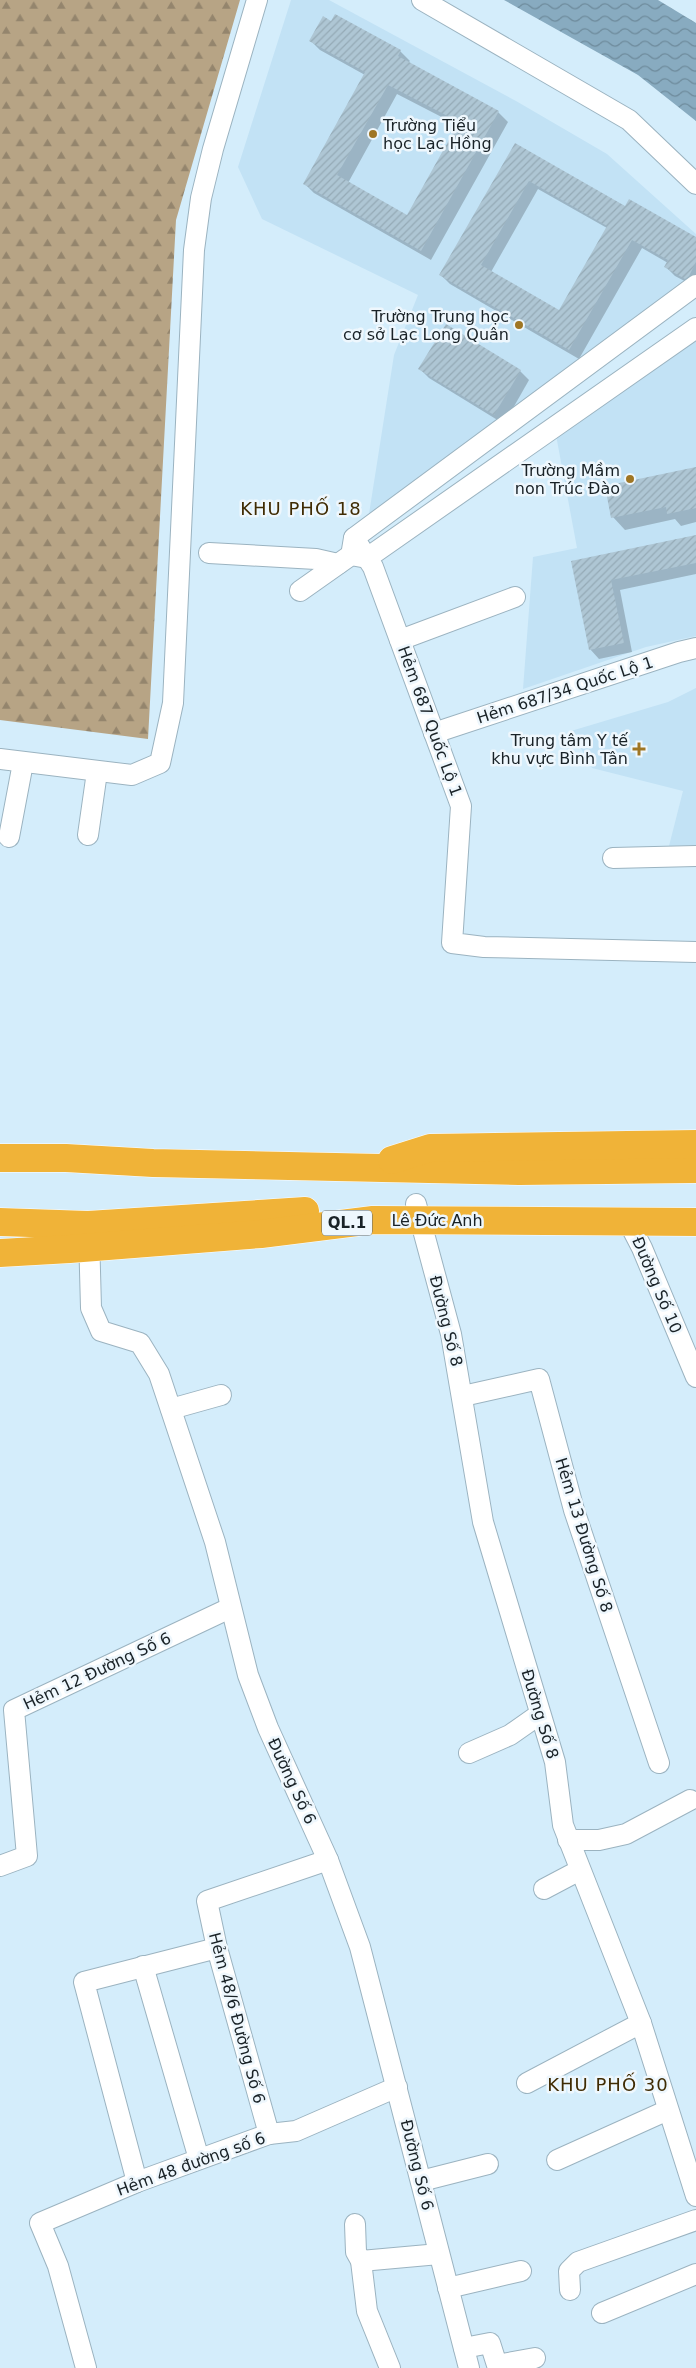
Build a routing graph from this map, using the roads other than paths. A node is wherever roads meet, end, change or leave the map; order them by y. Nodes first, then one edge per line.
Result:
1 (257, 0) edge
2 (422, 0) edge
3 (696, 184) edge
4 (696, 285) edge
5 (696, 328) edge
6 (412, 496) junction
7 (427, 515) junction
8 (209, 552) dead end
9 (352, 554) junction
10 (300, 591) dead end
11 (515, 597) dead end
12 (400, 640) junction
13 (696, 648) edge
14 (434, 733) junction
15 (0, 760) edge
16 (23, 763) junction
17 (97, 772) junction
18 (88, 835) dead end
19 (10, 837) dead end
20 (696, 856) edge
21 (612, 858) dead end
22 (696, 952) edge
23 (696, 1144) edge
24 (1, 1158) edge
25 (372, 1167) junction
26 (696, 1169) edge
27 (696, 1203) edge
28 (418, 1212) junction
29 (628, 1221) junction
30 (0, 1222) edge
31 (696, 1222) edge
32 (89, 1236) junction
33 (0, 1253) edge
34 (696, 1378) edge
35 (221, 1395) dead end
36 (463, 1396) junction
37 (171, 1409) junction
38 (230, 1608) junction
39 (540, 1714) junction
40 (469, 1753) dead end
41 (659, 1763) dead end
42 (690, 1800) dead end
43 (568, 1840) junction
44 (328, 1860) junction
45 (0, 1866) edge
46 (580, 1870) junction
47 (544, 1889) dead end
48 (217, 1948) junction
49 (143, 1966) junction
50 (640, 2023) junction
51 (528, 2082) dead end
52 (398, 2086) junction
53 (668, 2110) junction
54 (269, 2134) junction
55 (199, 2160) junction
56 (557, 2160) dead end
57 (488, 2164) dead end
58 (421, 2181) junction
59 (137, 2182) junction
60 (696, 2196) edge
61 (696, 2220) edge
62 (355, 2224) dead end
63 (440, 2254) junction
64 (361, 2261) junction
65 (521, 2271) dead end
66 (696, 2274) edge
67 (448, 2288) junction
68 (570, 2290) dead end
69 (602, 2313) dead end
70 (464, 2348) junction
71 (535, 2358) dead end
72 (86, 2368) edge
73 (390, 2368) edge
74 (469, 2368) edge

1 - 17 street
2 - 3 street
4 - 6 street
5 - 7 street
6 - 7 street
6 - 9 street
7 - 9 street
8 - 9 street
9 - 10 street
9 - 12 street, Hẻm 687 Quốc Lộ 1
11 - 12 street
12 - 14 street, Hẻm 687 Quốc Lộ 1
13 - 14 street, Hẻm 687/34 Quốc Lộ 1
14 - 22 street, Hẻm 687 Quốc Lộ 1
15 - 16 street
16 - 17 street
16 - 19 street
17 - 18 street
20 - 21 street
23 - 25 highway
24 - 25 highway
25 - 26 highway
27 - 28 highway, Lê Đức Anh / QL.1
28 - 29 highway, Lê Đức Anh / QL.1
28 - 32 highway, Lê Đức Anh / QL.1
28 - 36 street, Đường Số 8
29 - 31 highway, Lê Đức Anh / QL.1
29 - 34 street, Đường Số 10
30 - 32 highway, Lê Đức Anh / QL.1
32 - 33 highway, Lê Đức Anh / QL.1
32 - 37 street, Đường Số 6
35 - 37 street
36 - 39 street, Đường Số 8
36 - 41 street, Hẻm 13 Đường Số 8
37 - 38 street, Đường Số 6
38 - 44 street, Đường Số 6
38 - 45 street, Hẻm 12 Đường Số 6
39 - 40 street
39 - 43 street, Đường Số 8
42 - 43 street
43 - 46 street, Đường Số 8
44 - 48 street, Hẻm 48/6 Đường Số 6
44 - 52 street, Đường Số 6
46 - 47 street
46 - 50 street, Đường Số 8
48 - 49 street
48 - 54 street, Hẻm 48/6 Đường Số 6
49 - 55 street
49 - 59 street
50 - 51 street
50 - 53 street, Đường Số 8
52 - 54 street, Hẻm 48 đường số 6
52 - 58 street, Đường Số 6
53 - 56 street
53 - 60 street, Đường Số 8
54 - 55 street, Hẻm 48 đường số 6
55 - 59 street, Hẻm 48 đường số 6
57 - 58 street
58 - 63 street, Đường Số 6
59 - 72 street, Hẻm 48 đường số 6
61 - 68 street
62 - 64 street
63 - 64 street
63 - 67 street, Đường Số 6
64 - 73 street
65 - 67 street
66 - 69 street
67 - 70 street, Đường Số 6
70 - 71 street
70 - 74 street, Đường Số 6

